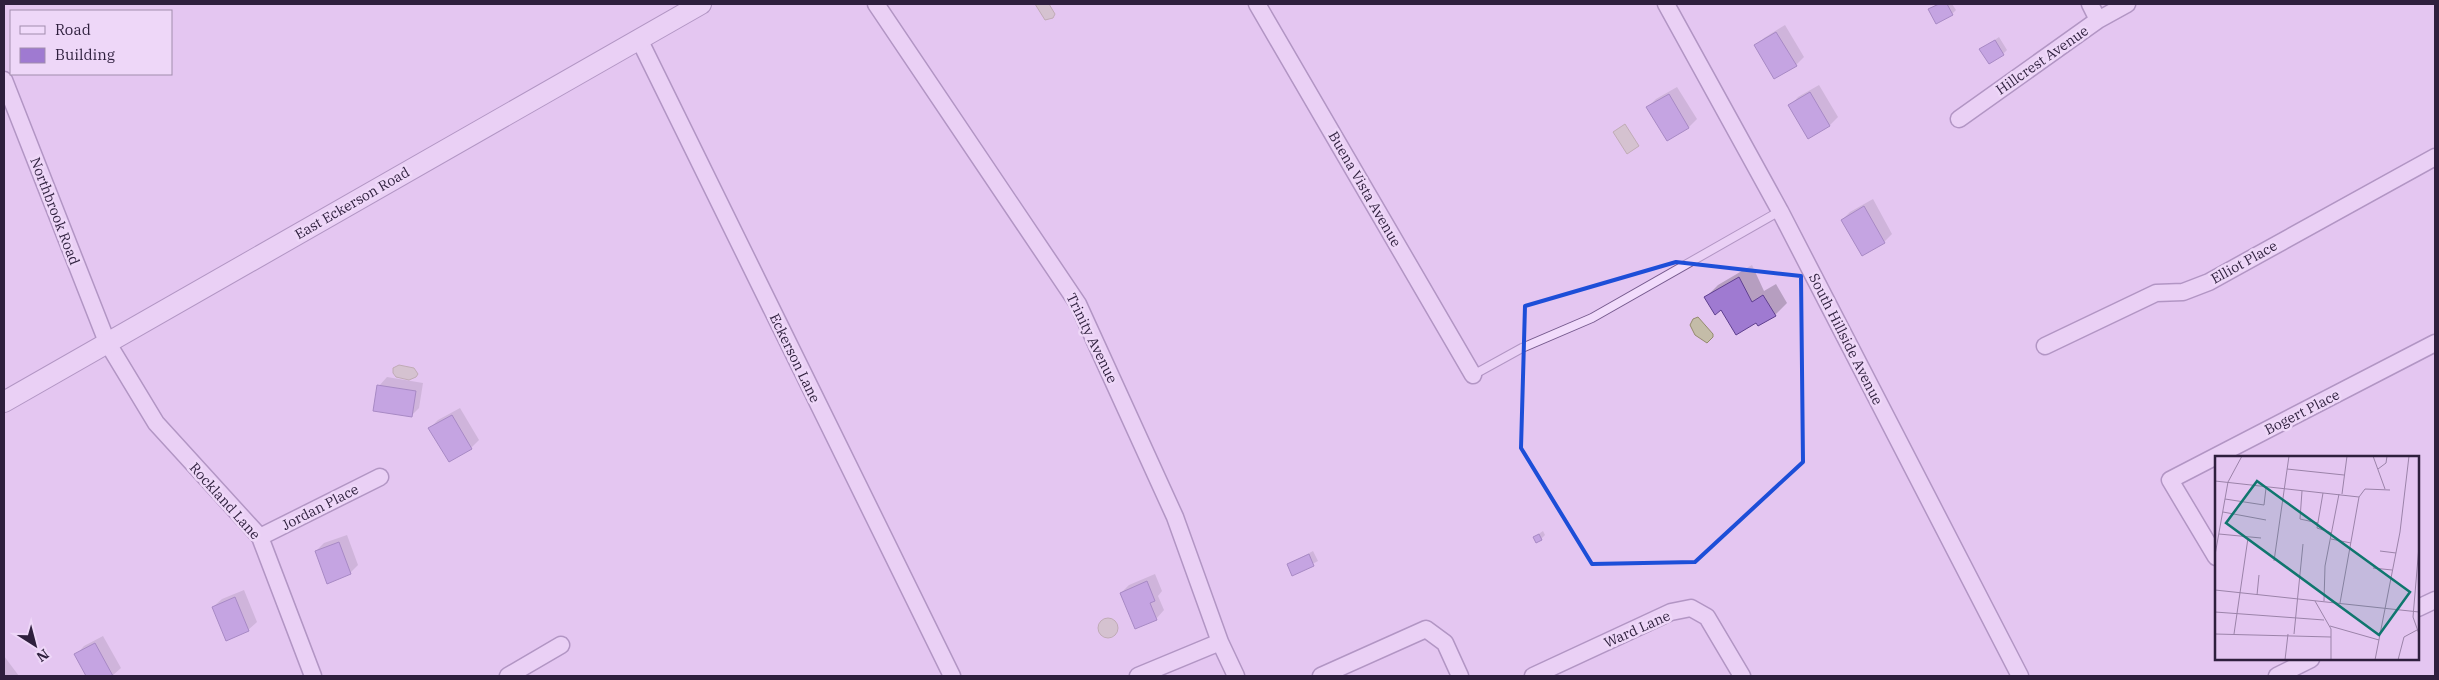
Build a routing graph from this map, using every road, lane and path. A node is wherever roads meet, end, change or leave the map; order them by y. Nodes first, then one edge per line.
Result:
1 (701, 4) edge
2 (876, 4) edge
3 (1258, 4) edge
4 (1666, 4) edge
5 (2090, 4) edge
6 (2127, 4) edge
7 (2098, 20) junction
8 (639, 39) junction
9 (4, 80) edge
10 (1959, 119) dead end
11 (2435, 157) edge
12 (1780, 211) junction
13 (107, 342) junction
14 (2435, 343) edge
15 (2045, 346) dead end
16 (1473, 375) joint
17 (4, 402) edge
18 (2216, 456) edge
19 (2215, 457) edge
20 (380, 477) dead end
21 (260, 537) junction
22 (2215, 555) edge
23 (2435, 600) edge
24 (2419, 608) edge
25 (1220, 642) junction
26 (561, 645) dead end
27 (2308, 660) edge
28 (2280, 669) edge
29 (314, 676) edge
30 (508, 676) edge
31 (952, 676) edge
32 (1138, 676) edge
33 (1236, 676) edge
34 (1321, 676) edge
35 (1460, 676) edge
36 (1533, 676) edge
37 (1742, 676) edge
38 (2020, 676) edge

1 - 8 street, East Eckerson Road
2 - 25 street, Trinity Avenue
3 - 16 street, Buena Vista Avenue
4 - 12 street, South Hillside Avenue
5 - 7 street
6 - 7 street, Hillcrest Avenue
7 - 10 street, Hillcrest Avenue
8 - 13 street, East Eckerson Road
8 - 31 street, Eckerson Lane
9 - 13 street, Northbrook Road
11 - 15 street, Elliot Place
12 - 16 lane
12 - 38 street, South Hillside Avenue
13 - 17 street, East Eckerson Road
13 - 21 street, Rockland Lane
14 - 18 street, Bogert Place
19 - 22 street, Bogert Place
20 - 21 street, Jordan Place
21 - 29 street, Rockland Lane
23 - 24 street
25 - 32 street
25 - 33 street, Trinity Avenue
26 - 30 street
27 - 28 street
34 - 35 street
36 - 37 street, Ward Lane

